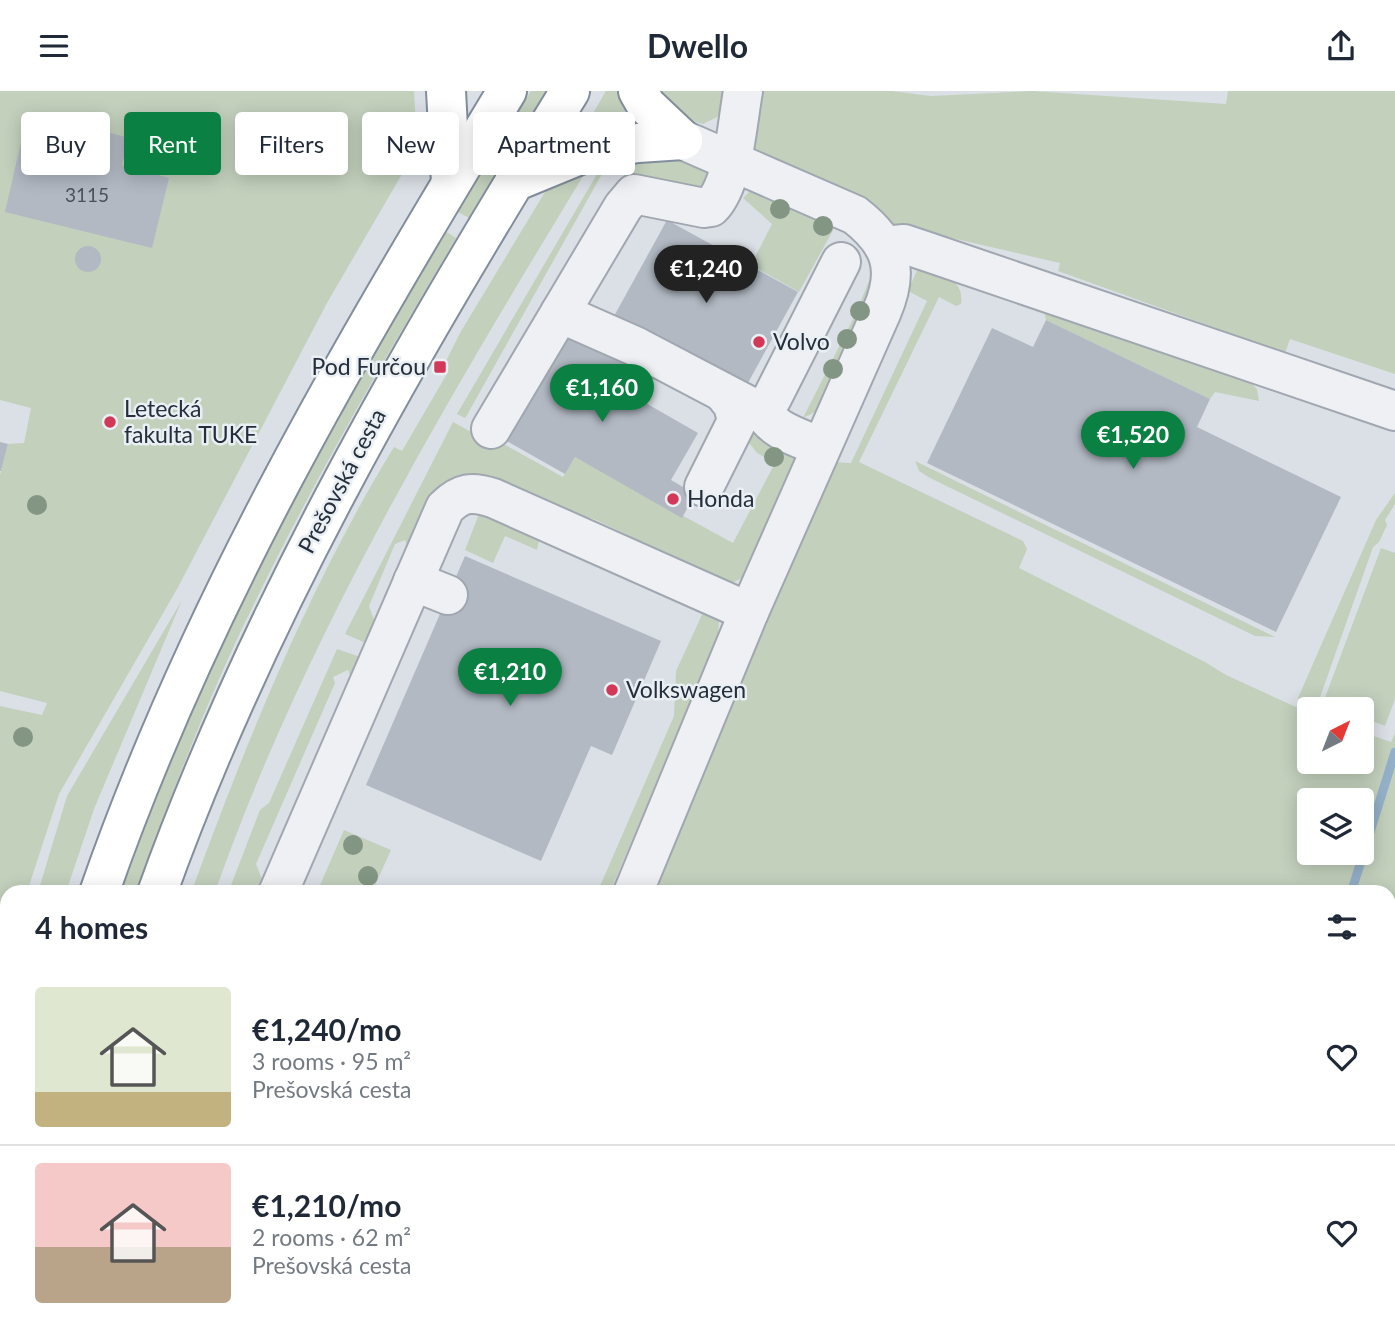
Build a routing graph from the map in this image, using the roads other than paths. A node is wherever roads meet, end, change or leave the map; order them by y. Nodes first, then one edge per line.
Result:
1 (446, 91) edge
2 (507, 91) edge
3 (570, 91) edge
4 (638, 91) edge
5 (743, 91) edge
6 (683, 140) junction
7 (730, 158) junction
8 (451, 183) junction
9 (514, 183) junction
10 (884, 246) junction
11 (841, 263) dead end
12 (560, 313) junction
13 (725, 395) junction
14 (762, 409) junction
15 (1395, 411) edge
16 (491, 429) dead end
17 (821, 447) junction
18 (704, 487) dead end
19 (413, 581) junction
20 (448, 595) dead end
21 (750, 611) junction
22 (102, 885) edge
23 (160, 885) edge
24 (281, 885) edge
25 (636, 885) edge

1 - 8 highway
2 - 8 highway
3 - 9 highway, Prešovská cesta
4 - 6 highway
5 - 7 lane
6 - 7 lane
6 - 9 highway
7 - 10 lane
7 - 12 lane
8 - 22 highway
9 - 23 highway, Prešovská cesta
10 - 15 lane
10 - 17 lane
11 - 14 lane
12 - 13 lane
12 - 16 lane
13 - 14 lane
13 - 18 lane
14 - 17 lane
17 - 21 lane
19 - 20 lane
19 - 21 lane
19 - 24 lane
21 - 25 lane

